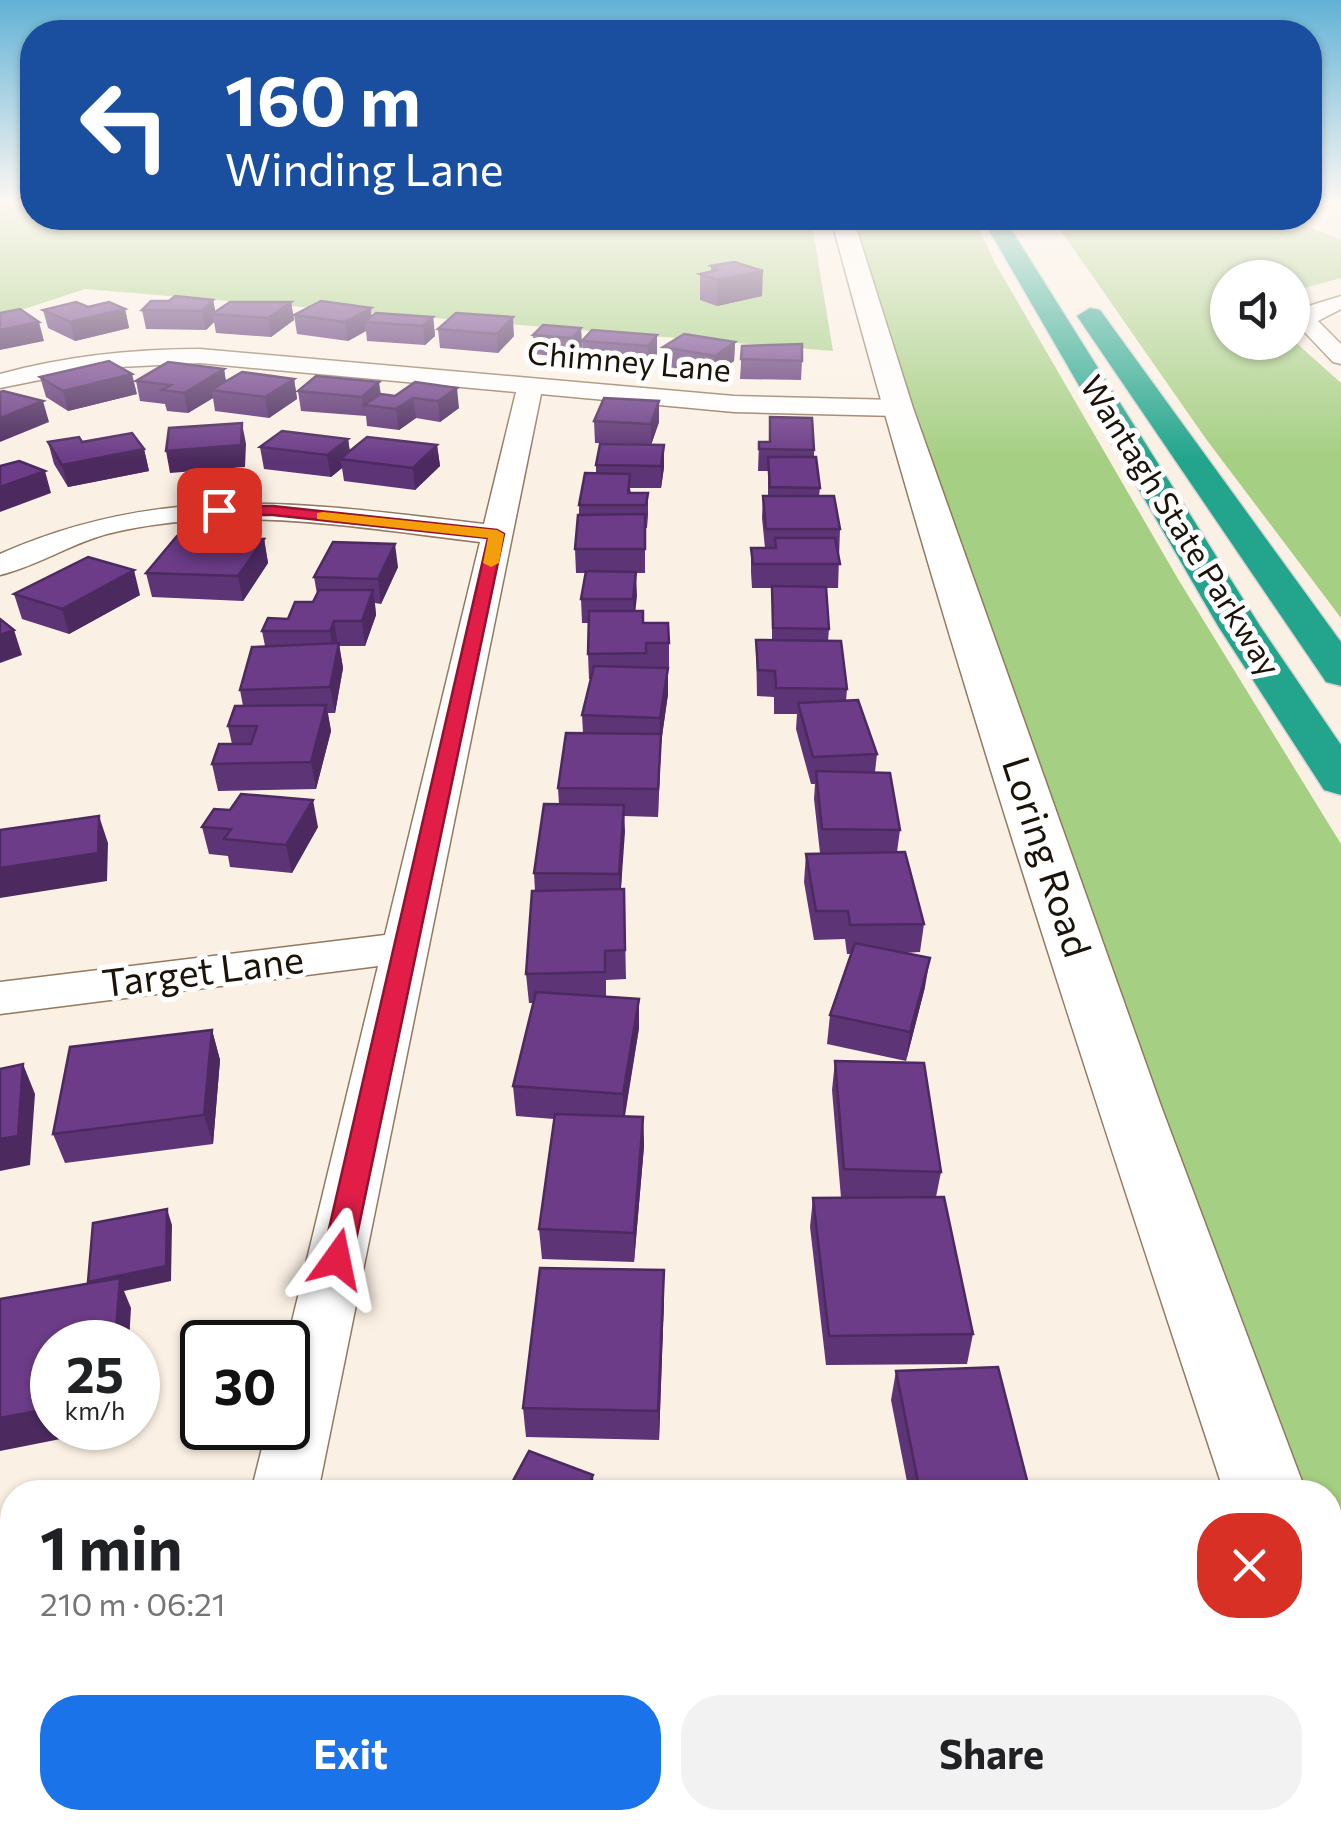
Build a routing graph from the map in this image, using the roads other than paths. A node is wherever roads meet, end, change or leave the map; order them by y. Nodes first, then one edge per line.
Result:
1 (862, 288) edge
2 (1035, 288) edge
3 (1074, 288) edge
4 (1341, 302) edge
5 (1341, 357) edge
6 (0, 381) edge
7 (530, 386) junction
8 (897, 408) junction
9 (497, 534) junction
10 (0, 566) edge
11 (1341, 674) edge
12 (1341, 780) edge
13 (406, 947) junction
14 (0, 998) edge
15 (288, 1480) edge
16 (1262, 1480) edge

1 - 8 street, Loring Road
2 - 12 highway, Wantagh State Parkway
3 - 11 highway, Wantagh State Parkway
4 - 5 street
6 - 7 street, Chimney Lane
7 - 8 street, Chimney Lane
7 - 9 street
8 - 16 street, Loring Road
9 - 10 street
9 - 13 street
13 - 14 street, Target Lane
13 - 15 street

